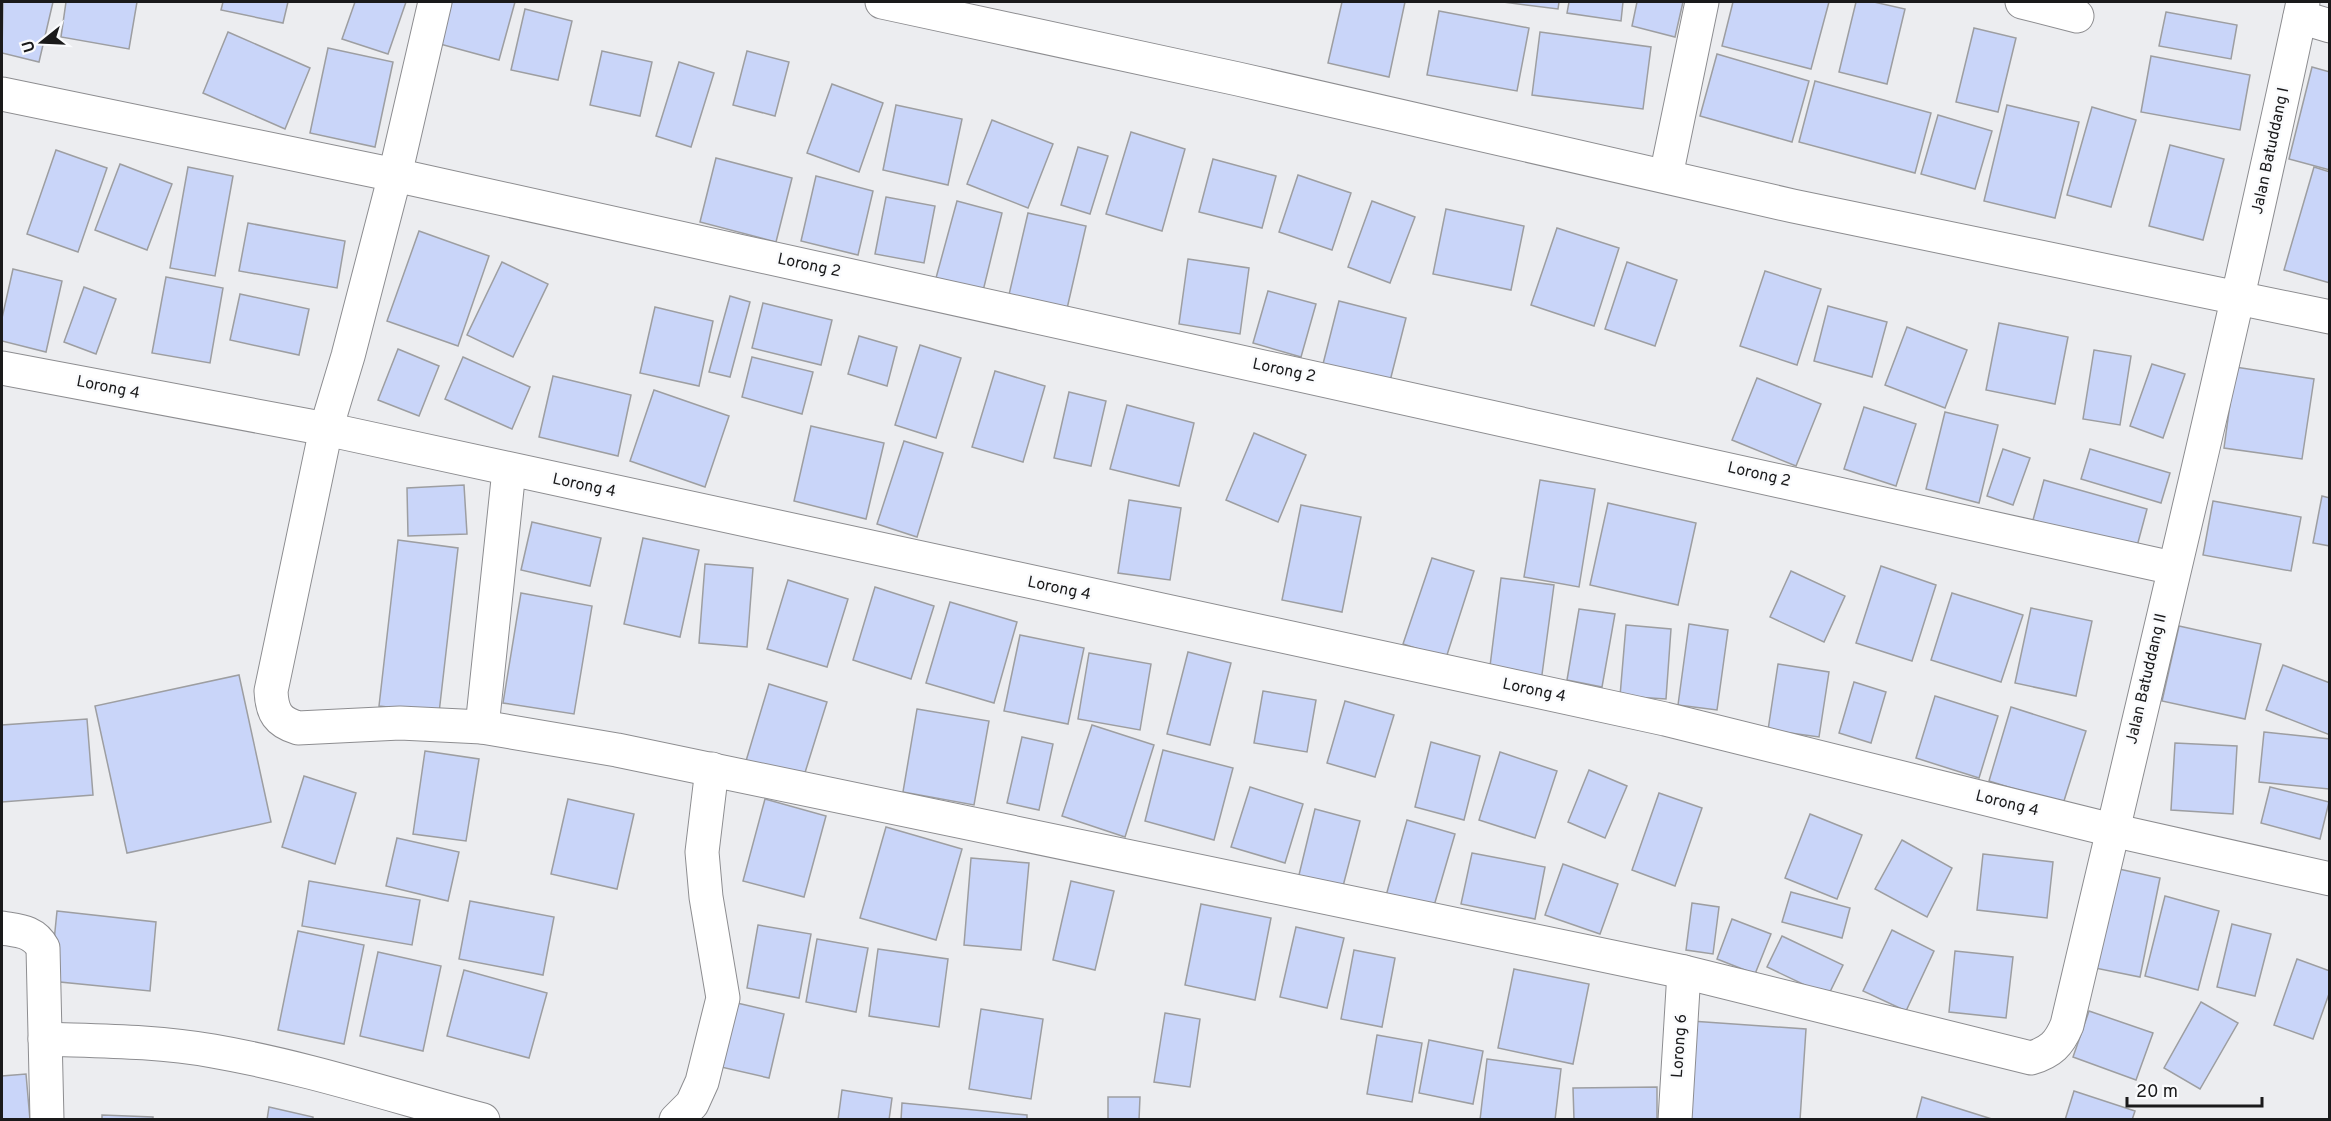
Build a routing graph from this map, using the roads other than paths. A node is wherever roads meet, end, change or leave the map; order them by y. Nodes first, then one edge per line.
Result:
1 (435, 2) edge
2 (882, 2) edge
3 (1702, 2) edge
4 (2022, 2) edge
5 (962, 9) edge
6 (2311, 15) edge
7 (2077, 16) dead end
8 (2, 94) edge
9 (395, 175) junction
10 (1666, 176) junction
11 (2239, 300) junction
12 (2330, 317) edge
13 (2, 368) edge
14 (326, 429) junction
15 (509, 470) junction
16 (2173, 568) junction
17 (482, 727) junction
18 (712, 770) junction
19 (2112, 830) junction
20 (2330, 879) edge
21 (2, 928) edge
22 (1684, 972) junction
23 (45, 1039) junction
24 (46, 1119) edge
25 (483, 1119) edge
26 (676, 1119) edge
27 (1675, 1119) edge

1 - 9 street
2 - 5 street
3 - 10 street
4 - 7 street
5 - 10 street
6 - 11 street, Jalan Batuddang I
8 - 9 street, Lorong 2
9 - 14 street
9 - 16 street, Lorong 2
10 - 11 street
11 - 12 street
11 - 16 street, Jalan Batuddang II
13 - 14 street, Lorong 4
14 - 15 street, Lorong 4
14 - 17 street
15 - 17 street
15 - 19 street, Lorong 4
16 - 19 street, Jalan Batuddang II
17 - 18 street
18 - 22 street
18 - 26 street
19 - 20 street, Lorong 4
19 - 22 street, Jalan Batuddang II
21 - 23 street
22 - 27 street, Lorong 6
23 - 24 street
23 - 25 street

